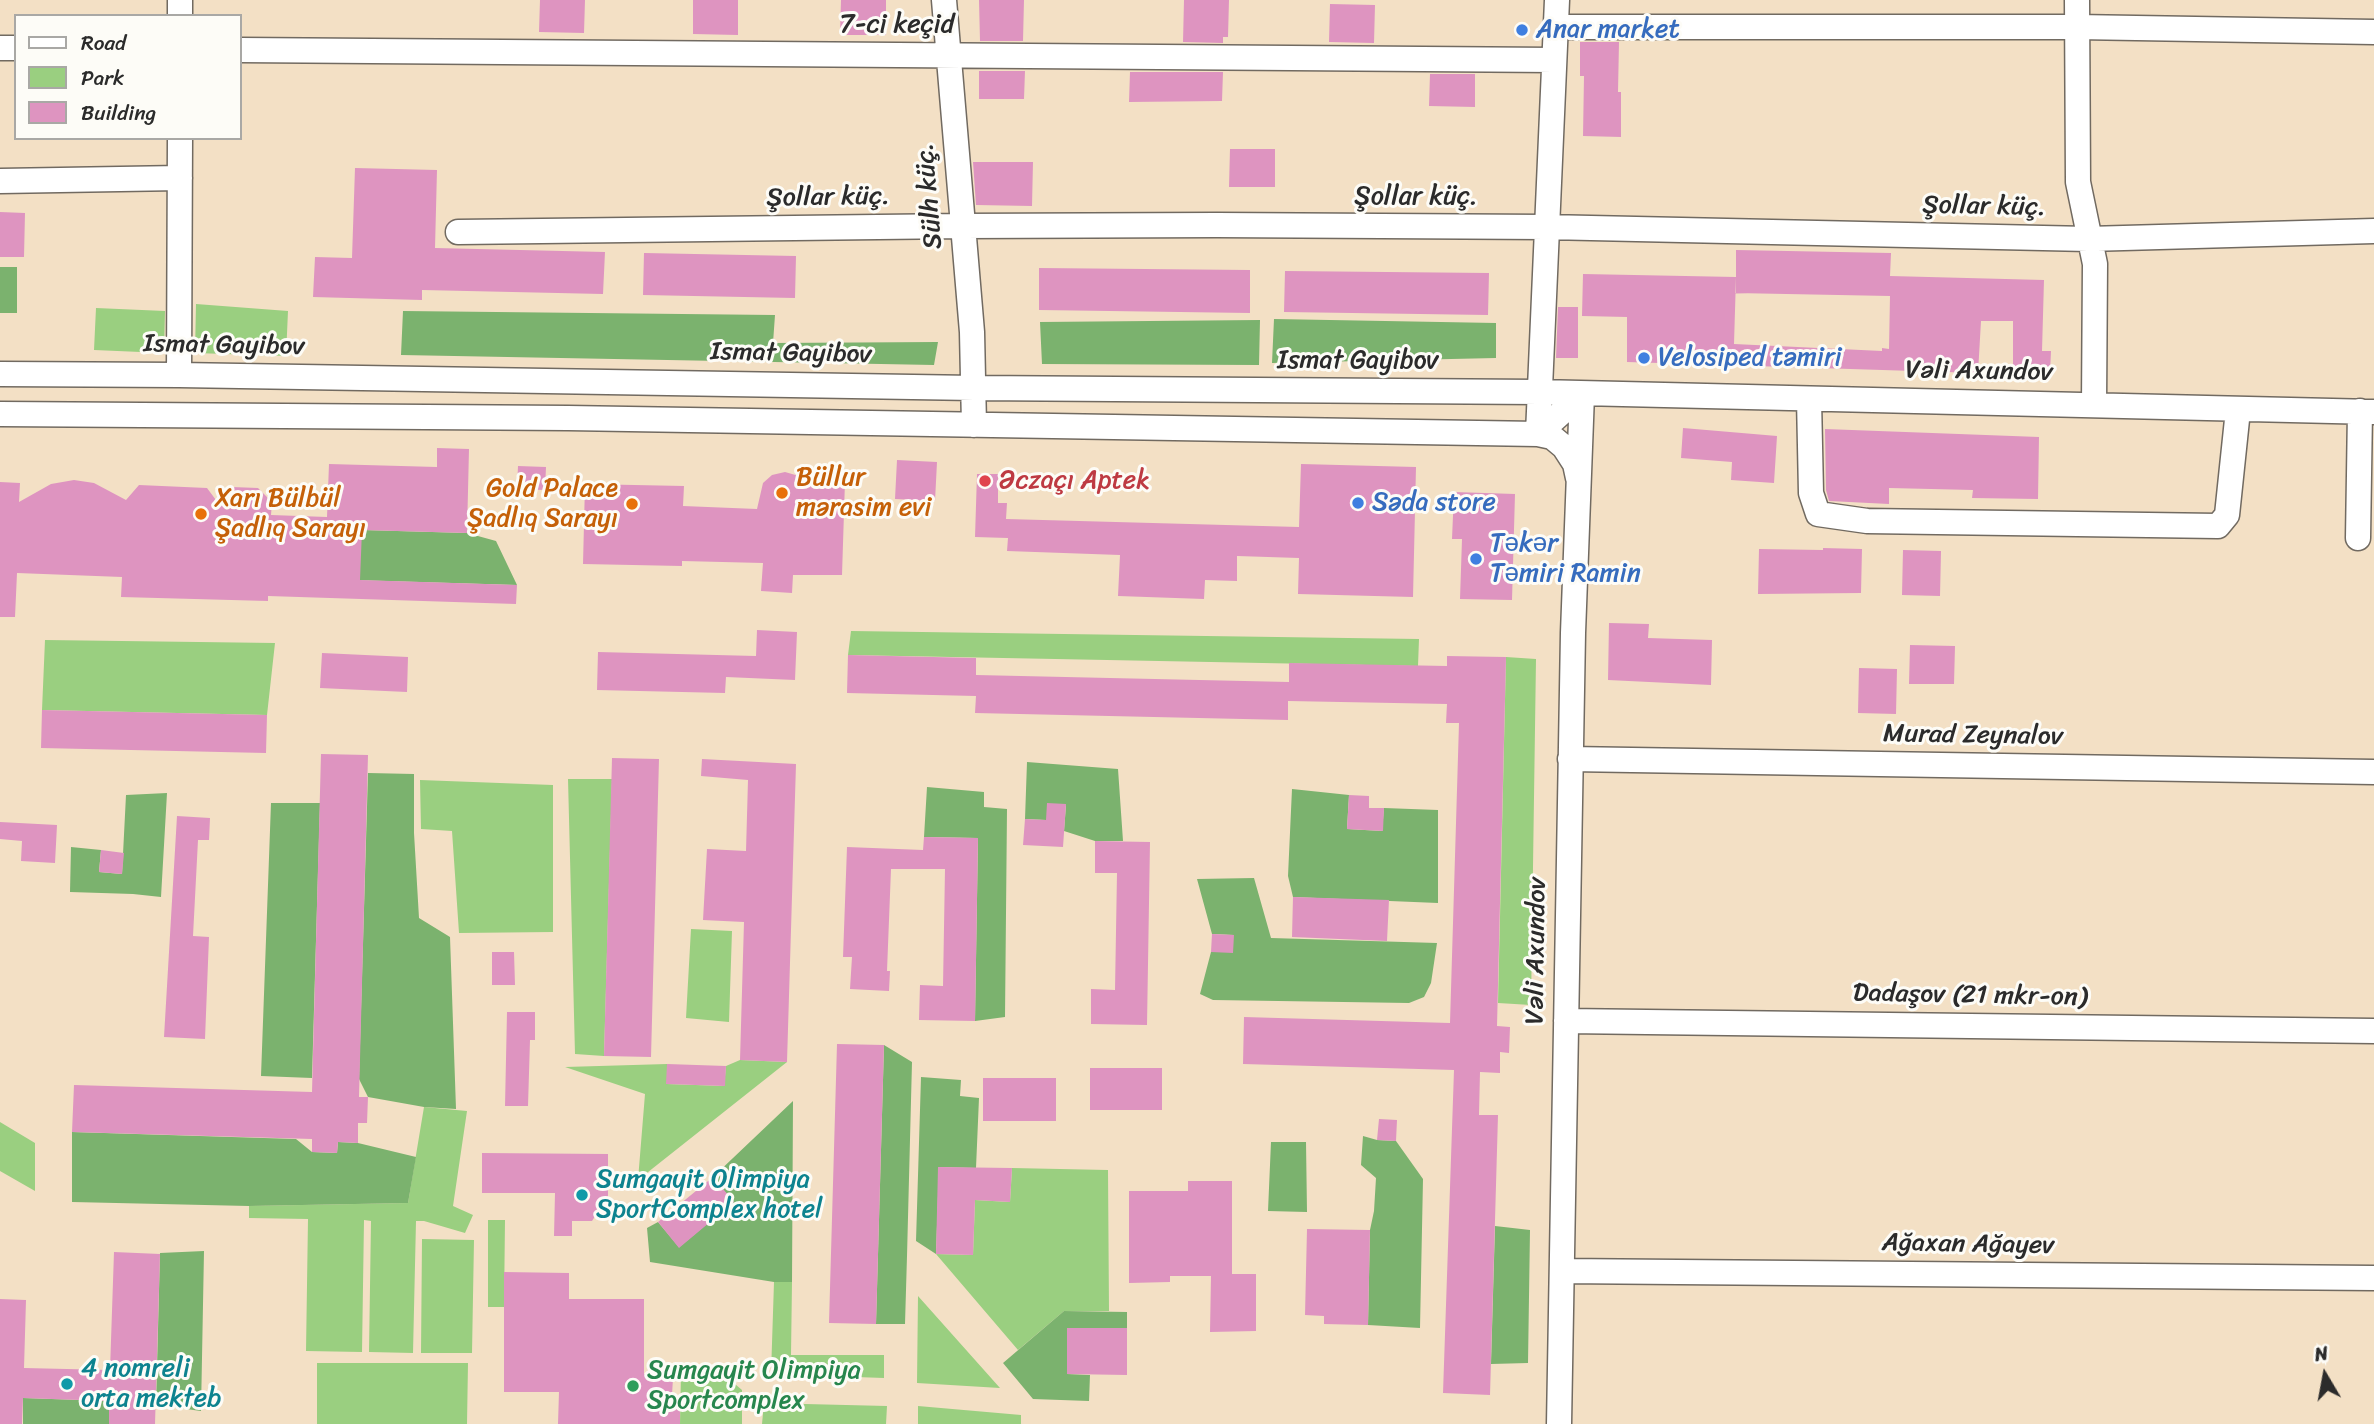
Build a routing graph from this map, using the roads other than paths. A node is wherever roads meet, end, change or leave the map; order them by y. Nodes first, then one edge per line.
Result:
1 (944, 0) edge
2 (1557, 0) edge
3 (2077, 0) edge
4 (1556, 27) junction
5 (2077, 27) junction
6 (2374, 32) edge
7 (242, 50) edge
8 (948, 55) junction
9 (1554, 60) junction
10 (180, 140) edge
11 (180, 178) junction
12 (0, 181) edge
13 (962, 226) junction
14 (1546, 227) junction
15 (458, 232) dead end
16 (2374, 232) edge
17 (2088, 239) junction
18 (0, 374) edge
19 (179, 375) junction
20 (301, 377) junction
21 (569, 381) junction
22 (974, 388) junction
23 (1539, 392) junction
24 (1582, 394) junction
25 (1809, 399) junction
26 (2095, 404) junction
27 (2238, 410) junction
28 (2367, 411) edge
29 (0, 414) edge
30 (301, 416) junction
31 (568, 418) junction
32 (974, 425) junction
33 (1538, 434) junction
34 (1578, 478) junction
35 (2358, 538) dead end
36 (1570, 759) junction
37 (2374, 772) edge
38 (1566, 1021) junction
39 (2374, 1031) edge
40 (1562, 1271) junction
41 (2374, 1278) edge
42 (1559, 1424) edge

1 - 8 street, Sülh küç.
2 - 4 street
3 - 5 street
4 - 5 street
4 - 9 street
5 - 6 street
5 - 17 street
7 - 8 street, 7-ci keçid
8 - 9 street, 7-ci keçid
8 - 13 street, Sülh küç.
9 - 14 street
10 - 11 street
11 - 12 street
11 - 19 street
13 - 14 street, Şollar küç.
13 - 15 street, Şollar küç.
13 - 22 street, Sülh küç.
14 - 17 street, Şollar küç.
14 - 23 street
16 - 17 street, Şollar küç.
17 - 26 street
18 - 19 street, Ismat Gayibov
19 - 20 street, Ismat Gayibov
20 - 21 street, Ismat Gayibov
20 - 30 street
21 - 22 street, Ismat Gayibov
21 - 31 street
22 - 23 street, Ismat Gayibov
22 - 32 street, Sülh küç.
23 - 24 street, Ismat Gayibov
23 - 33 street
24 - 25 street, Vəli Axundov
24 - 33 street
24 - 34 street, Vəli Axundov
25 - 26 street, Vəli Axundov
25 - 27 street
26 - 27 street, Vəli Axundov
27 - 28 street, Vəli Axundov
28 - 35 street
29 - 30 street
30 - 31 street
31 - 32 street
32 - 33 street
33 - 34 street
34 - 36 street, Vəli Axundov
36 - 37 street, Murad Zeynalov
36 - 38 street, Vəli Axundov
38 - 39 street, Dadaşov (21 mkr-on)
38 - 40 street, Vəli Axundov
40 - 41 street, Ağaxan Ağayev
40 - 42 street, Vəli Axundov

